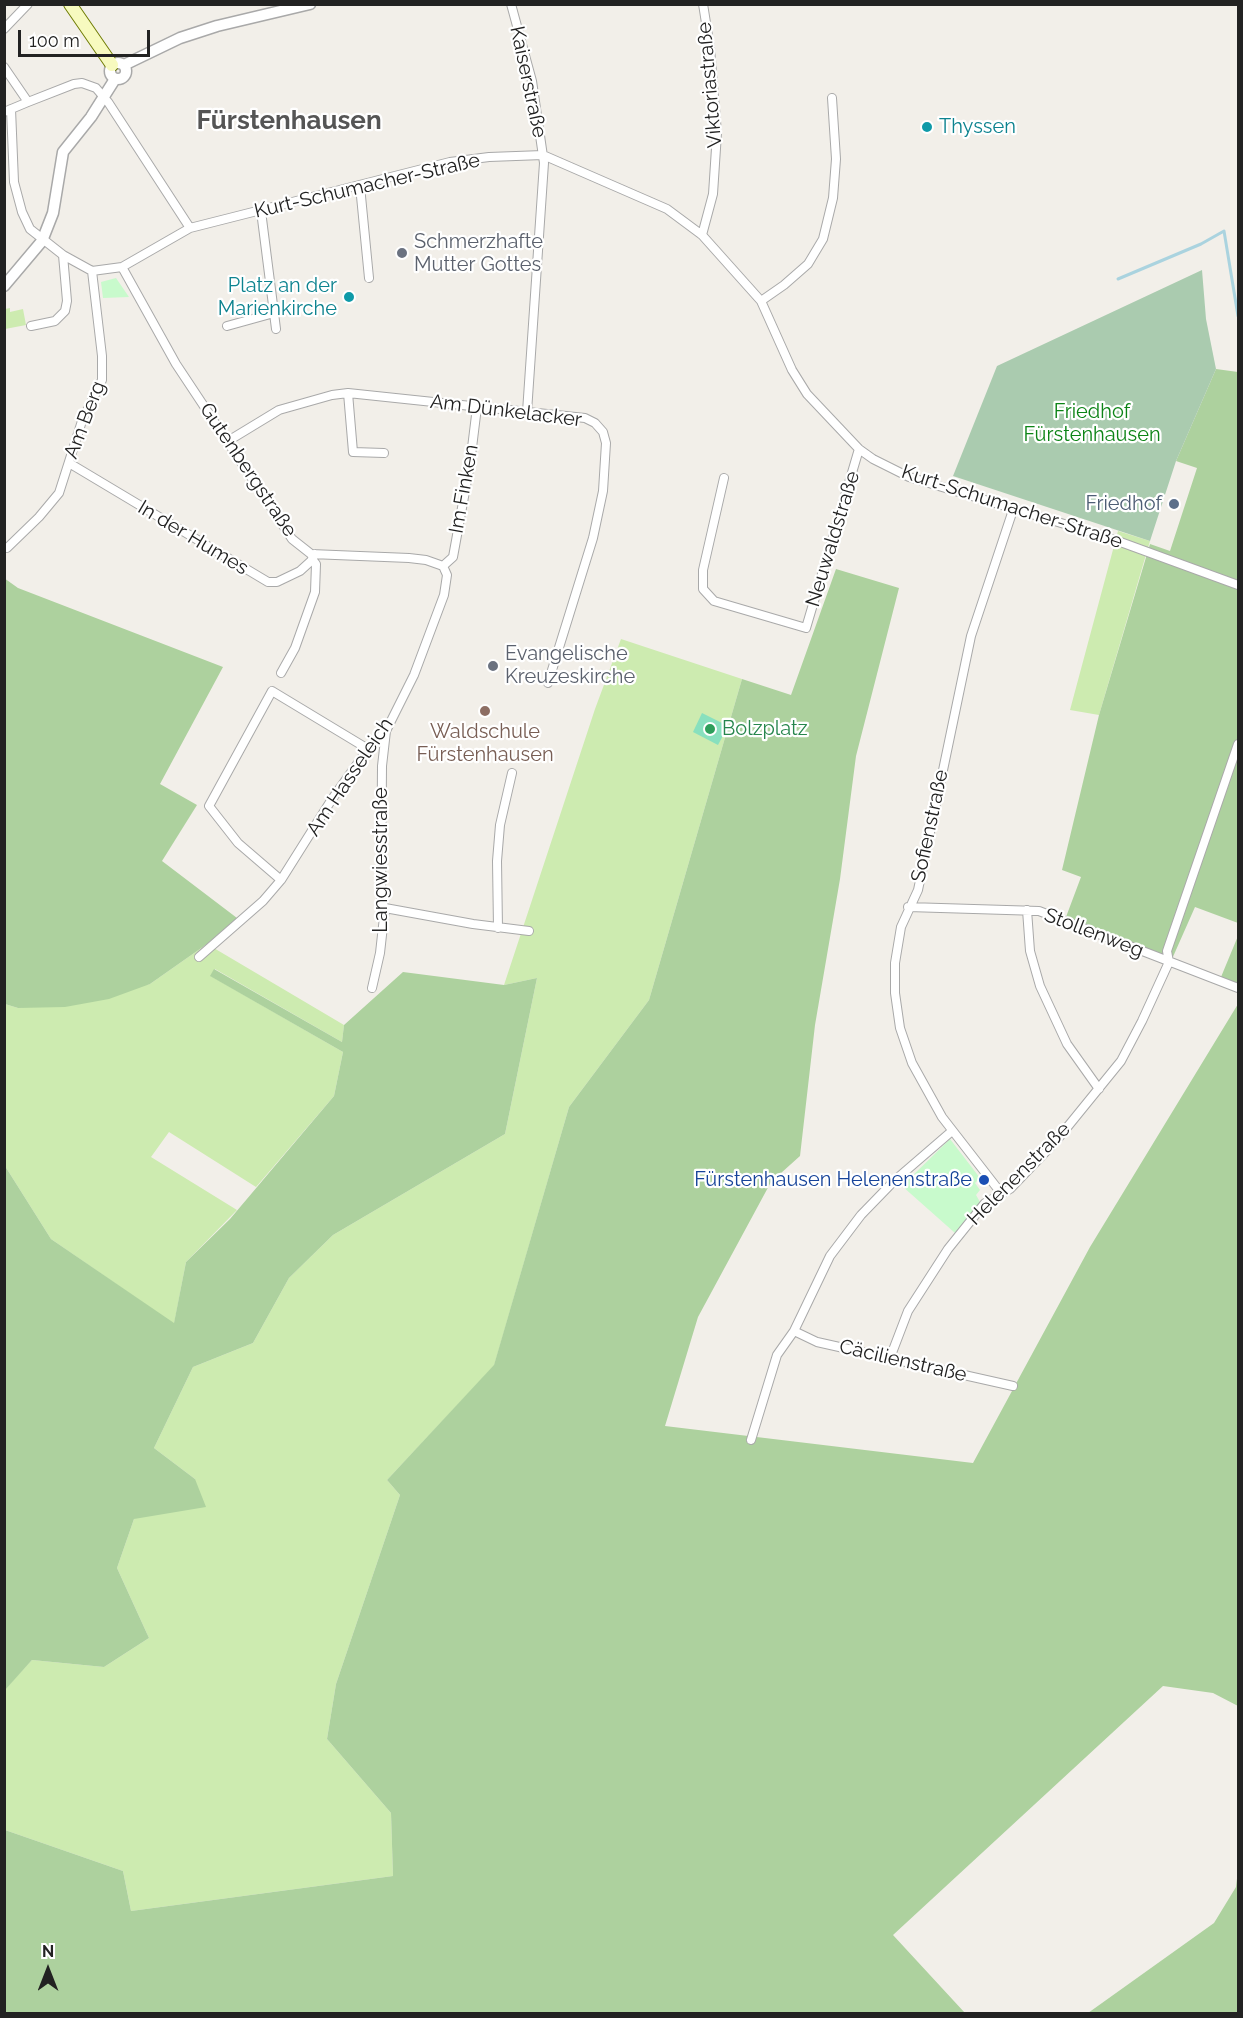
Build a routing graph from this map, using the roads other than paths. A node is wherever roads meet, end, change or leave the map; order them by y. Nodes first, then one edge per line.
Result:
1 (28, 4) edge
2 (69, 4) edge
3 (310, 4) edge
4 (511, 4) edge
5 (703, 4) edge
6 (4, 28) edge
7 (118, 65) junction
8 (4, 67) edge
9 (104, 97) junction
10 (832, 98) dead end
11 (28, 102) junction
12 (8, 111) edge
13 (543, 155) junction
14 (360, 186) junction
15 (261, 211) junction
16 (190, 228) junction
17 (702, 235) junction
18 (42, 241) junction
19 (63, 255) junction
20 (122, 267) junction
21 (92, 271) junction
22 (369, 278) dead end
23 (4, 286) edge
24 (761, 301) junction
25 (274, 313) junction
26 (31, 326) dead end
27 (227, 326) dead end
28 (276, 329) dead end
29 (348, 393) junction
30 (477, 407) junction
31 (527, 411) junction
32 (228, 441) junction
33 (859, 449) junction
34 (384, 453) dead end
35 (69, 463) junction
36 (724, 478) dead end
37 (1014, 507) junction
38 (7, 548) dead end
39 (314, 556) junction
40 (443, 566) junction
41 (1239, 585) edge
42 (281, 673) dead end
43 (548, 683) dead end
44 (386, 731) junction
45 (1239, 744) edge
46 (368, 749) junction
47 (512, 773) dead end
48 (281, 880) junction
49 (908, 907) junction
50 (385, 908) junction
51 (1027, 910) junction
52 (498, 928) junction
53 (529, 931) dead end
54 (199, 957) dead end
55 (1169, 962) junction
56 (372, 988) dead end
57 (1239, 988) edge
58 (1099, 1089) junction
59 (952, 1131) junction
60 (1001, 1193) junction
61 (794, 1331) junction
62 (890, 1358) junction
63 (1013, 1386) dead end
64 (751, 1440) dead end

1 - 6 street
2 - 7 main road
3 - 7 street
4 - 13 street, Kaiserstraße
5 - 17 street, Viktoriastraße
7 - 9 street
8 - 11 street
9 - 11 street
9 - 16 street
9 - 18 street
10 - 24 street
11 - 12 street
12 - 18 street
13 - 14 street, Kurt-Schumacher-Straße
13 - 17 street, Kurt-Schumacher-Straße
13 - 31 street, Kaiserstraße
14 - 15 street, Kurt-Schumacher-Straße
14 - 22 street
15 - 16 street, Kurt-Schumacher-Straße
15 - 25 street
16 - 20 street, Kurt-Schumacher-Straße
17 - 24 street, Kurt-Schumacher-Straße
18 - 19 street
18 - 23 street
19 - 21 street
19 - 26 street
20 - 21 street
20 - 32 street, Gutenbergstraße
21 - 35 street, Am Berg
24 - 33 street, Kurt-Schumacher-Straße
25 - 27 street
25 - 28 street
29 - 30 street, Am Dünkelacker
29 - 32 street, Am Dünkelacker
29 - 34 street
30 - 31 street, Am Dünkelacker
30 - 40 street, Im Finken
31 - 43 street, Am Dünkelacker
32 - 39 street, Gutenbergstraße
33 - 36 street, Neuwaldstraße
33 - 37 street, Kurt-Schumacher-Straße
35 - 38 street, Am Berg
35 - 39 street, In der Humes
37 - 41 street, Kurt-Schumacher-Straße
37 - 49 street, Sofienstraße
39 - 40 street, Gutenbergstraße
39 - 42 street
40 - 44 street, Am Hasseleich
44 - 46 street, Am Hasseleich
44 - 50 street, Langwiesstraße
45 - 55 street, Helenenstraße
46 - 48 street, Am Hasseleich
46 - 48 street
47 - 52 street
48 - 54 street, Am Hasseleich
49 - 51 street, Stollenweg
49 - 59 street, Sofienstraße
50 - 52 street
50 - 56 street, Langwiesstraße
51 - 55 street, Stollenweg
51 - 58 street
52 - 53 street
55 - 57 street, Stollenweg
55 - 58 street, Helenenstraße
58 - 60 street, Helenenstraße
59 - 60 street, Sofienstraße
59 - 61 street
60 - 62 street, Helenenstraße
61 - 62 street, Cäcilienstraße
61 - 64 street
62 - 63 street, Cäcilienstraße

